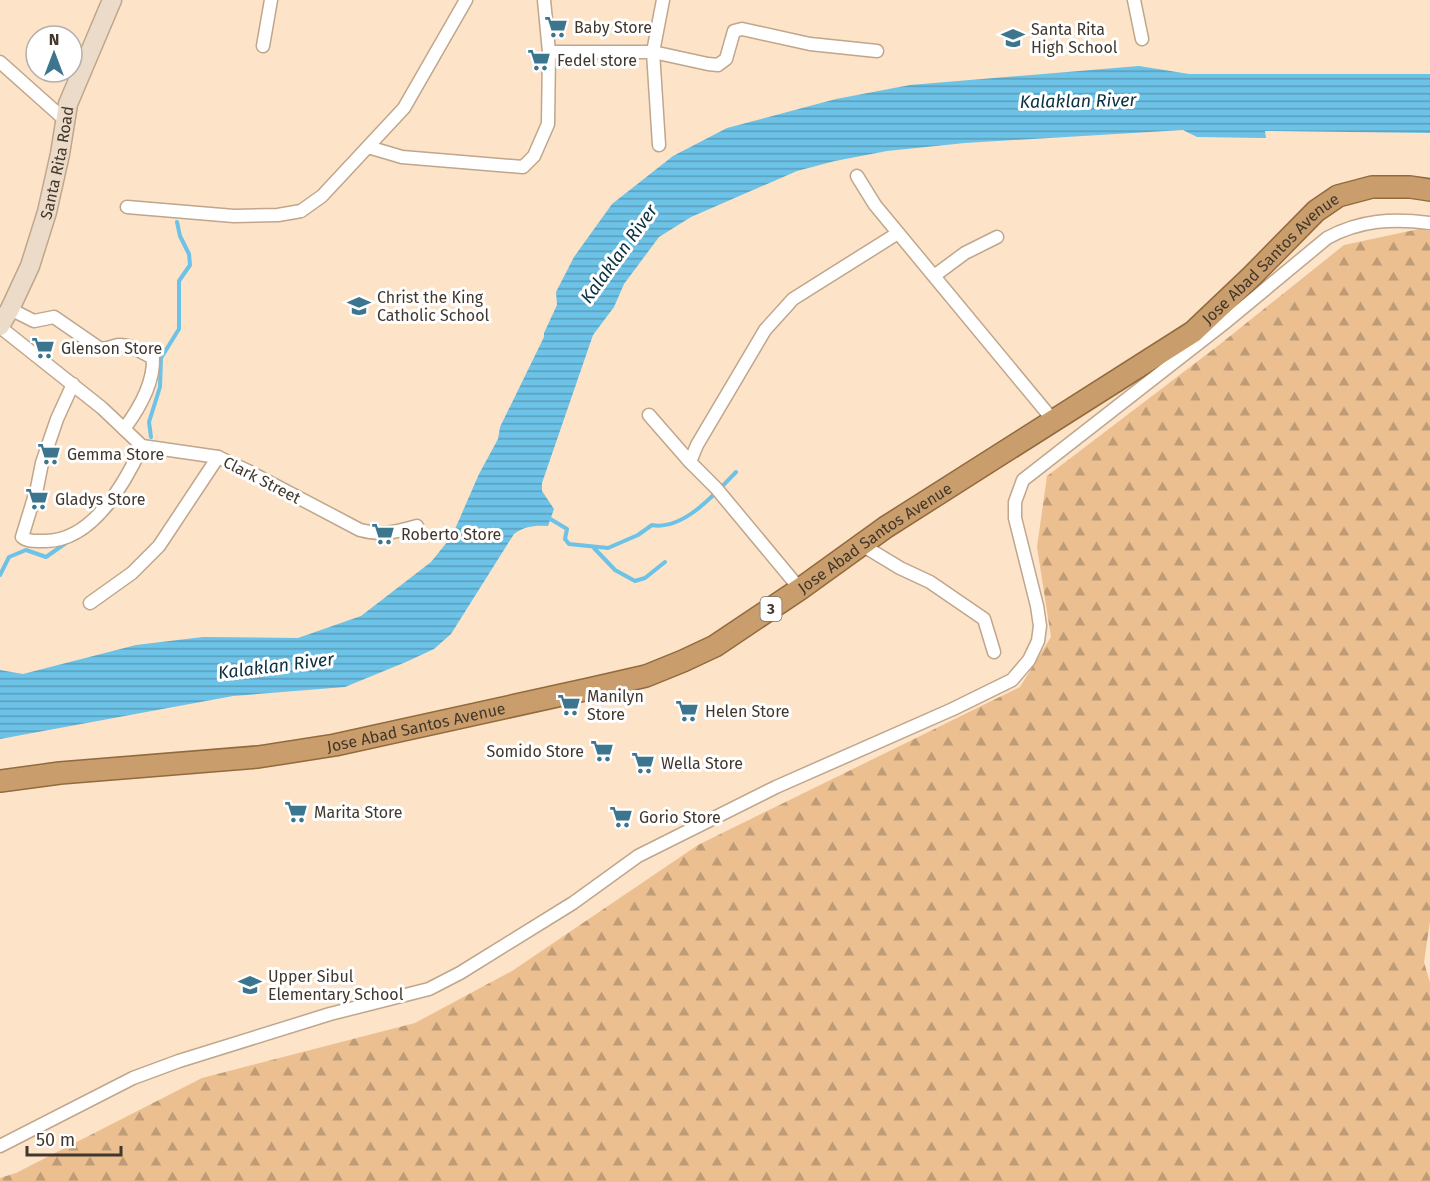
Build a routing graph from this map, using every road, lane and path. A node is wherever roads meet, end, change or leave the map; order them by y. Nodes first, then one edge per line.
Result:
1 (112, 0) edge
2 (271, 0) edge
3 (466, 0) edge
4 (544, 0) edge
5 (663, 0) edge
6 (1134, 0) edge
7 (1142, 39) dead end
8 (262, 45) dead end
9 (877, 51) dead end
10 (549, 52) junction
11 (654, 52) junction
12 (0, 62) edge
13 (65, 120) junction
14 (659, 145) dead end
15 (368, 147) junction
16 (857, 176) dead end
17 (1430, 190) edge
18 (128, 207) dead end
19 (1430, 223) edge
20 (898, 233) junction
21 (997, 237) dead end
22 (934, 276) junction
23 (10, 309) junction
24 (0, 326) edge
25 (73, 384) junction
26 (649, 415) dead end
27 (1053, 420) junction
28 (124, 429) junction
29 (142, 446) junction
30 (218, 457) junction
31 (690, 462) junction
32 (417, 526) dead end
33 (862, 545) junction
34 (800, 589) junction
35 (90, 603) dead end
36 (994, 652) dead end
37 (0, 781) edge
38 (0, 1146) edge

1 - 13 main road, Santa Rita Road
2 - 8 street
3 - 15 street
4 - 10 street
5 - 11 street
6 - 7 street
9 - 11 street
10 - 11 street
10 - 15 street
11 - 14 street
12 - 13 street
13 - 23 main road, Santa Rita Road
15 - 18 street
16 - 20 street
17 - 27 highway, Jose Abad Santos Avenue / 3
19 - 38 street
20 - 22 street
20 - 31 street
21 - 22 street
22 - 27 street
23 - 24 main road, Santa Rita Road
23 - 28 street
24 - 25 street
25 - 28 street
25 - 29 street
26 - 31 street
27 - 33 highway, Jose Abad Santos Avenue / 3
28 - 29 street
29 - 30 street, Clark Street
30 - 32 street, Clark Street
30 - 35 street
31 - 34 street
33 - 34 highway, Jose Abad Santos Avenue / 3
33 - 36 street
34 - 37 highway, Jose Abad Santos Avenue / 3

